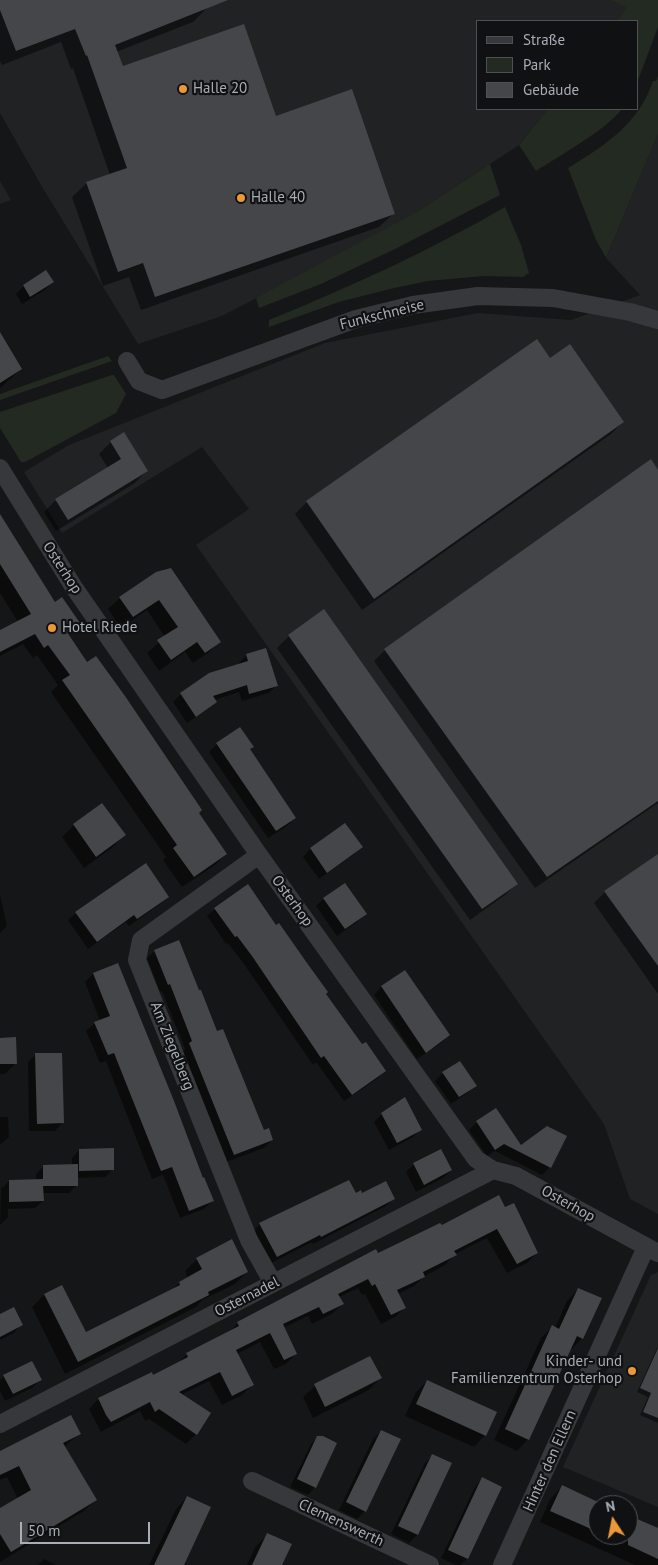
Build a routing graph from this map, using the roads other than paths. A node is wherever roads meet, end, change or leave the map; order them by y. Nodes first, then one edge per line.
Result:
1 (658, 320) edge
2 (127, 362) dead end
3 (0, 468) edge
4 (258, 855) junction
5 (493, 1170) junction
6 (652, 1250) edge
7 (274, 1283) junction
8 (0, 1424) edge
9 (252, 1481) dead end
10 (430, 1565) edge
11 (502, 1565) edge

1 - 2 street, Funkschneise
3 - 4 street, Osterhop
4 - 5 street, Osterhop
4 - 7 street, Am Ziegelberg
5 - 6 street, Osterhop
5 - 7 street, Osternadel
6 - 11 street, Hinter den Ellern
7 - 8 street, Osternadel
9 - 10 street, Clemenswerth

